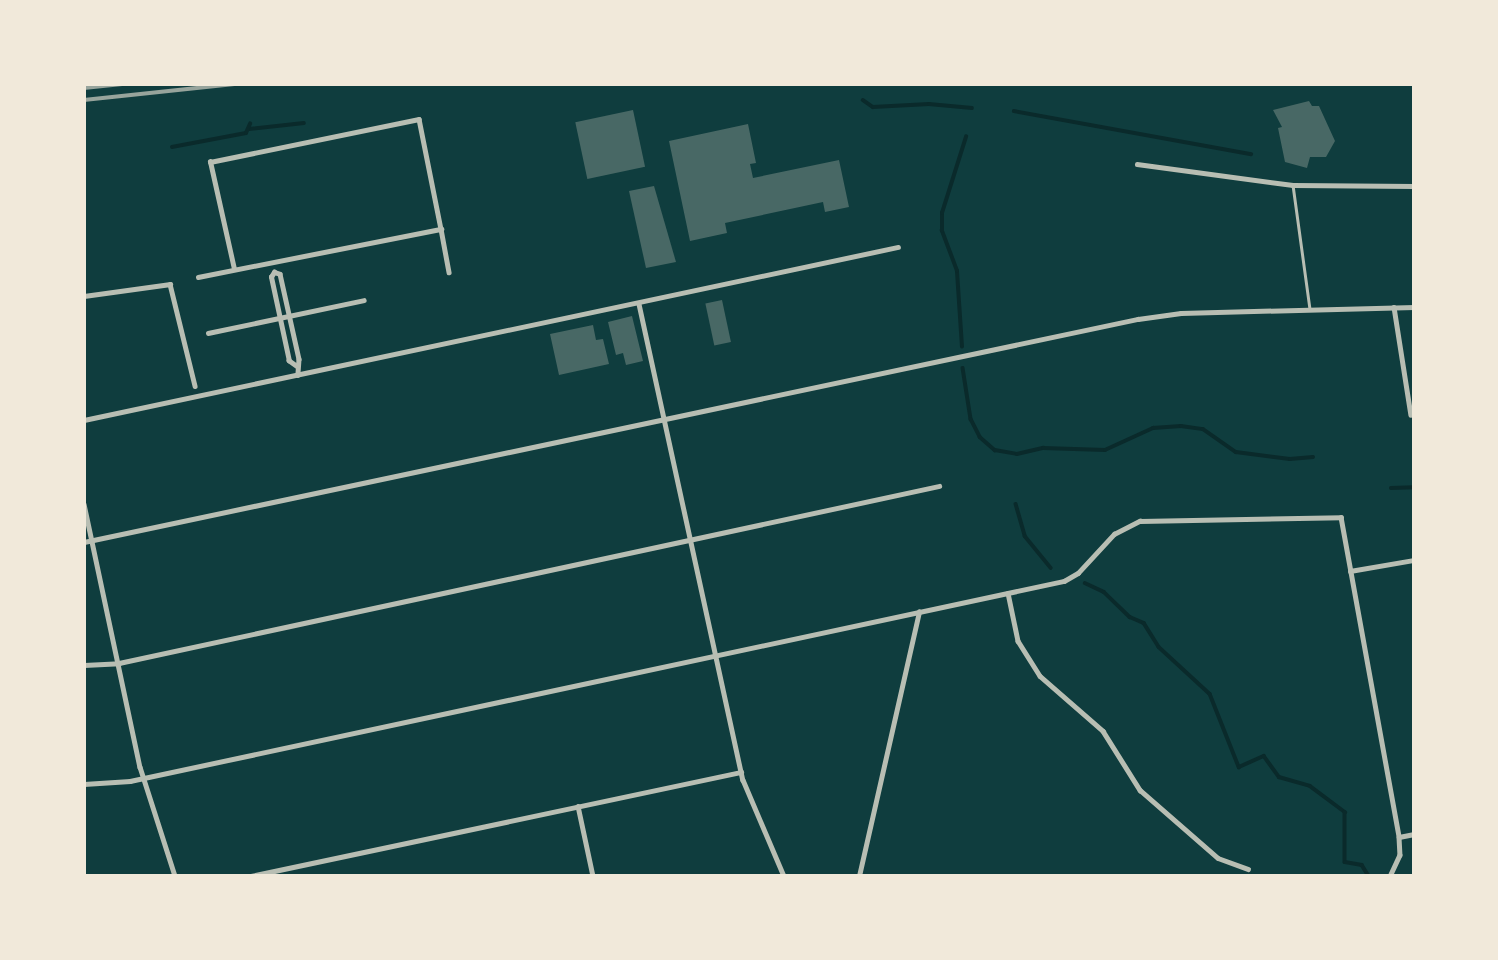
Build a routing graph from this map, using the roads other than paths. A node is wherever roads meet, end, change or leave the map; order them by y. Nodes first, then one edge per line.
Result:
1 (1137, 164) dead end
2 (1293, 185) junction
3 (1414, 186) edge
4 (441, 229) junction
5 (898, 247) dead end
6 (272, 264) junction
7 (234, 269) junction
8 (274, 272) junction
9 (449, 272) dead end
10 (198, 277) dead end
11 (84, 296) edge
12 (364, 300) dead end
13 (639, 304) junction
14 (1394, 307) junction
15 (1414, 307) edge
16 (1310, 309) junction
17 (290, 316) junction
18 (279, 318) junction
19 (208, 333) dead end
20 (296, 366) junction
21 (298, 375) junction
22 (195, 386) dead end
23 (1411, 415) dead end
24 (84, 420) edge
25 (666, 420) junction
26 (939, 486) dead end
27 (84, 503) edge
28 (692, 538) junction
29 (92, 541) junction
30 (84, 542) edge
31 (1414, 560) edge
32 (1350, 571) junction
33 (1008, 593) junction
34 (919, 612) junction
35 (716, 654) junction
36 (119, 663) junction
37 (84, 664) edge
38 (741, 772) junction
39 (143, 778) junction
40 (84, 784) edge
41 (578, 806) junction
42 (1414, 834) edge
43 (1399, 837) junction
44 (1248, 869) dead end
45 (175, 876) edge
46 (251, 876) edge
47 (593, 876) edge
48 (784, 876) edge
49 (859, 876) edge
50 (1390, 876) edge

1 - 2 street
2 - 3 street
2 - 16 lane
4 - 6 street
4 - 7 street
4 - 9 street
5 - 13 street
6 - 7 street
6 - 8 street
7 - 10 street
8 - 17 street
8 - 18 street
11 - 22 street
12 - 17 street
13 - 21 street
13 - 25 street
14 - 15 street
14 - 16 street
14 - 23 street
16 - 25 street
17 - 18 street
17 - 20 street
18 - 19 street
18 - 20 street
20 - 21 street
21 - 24 street
25 - 28 street
25 - 29 street
26 - 28 street
27 - 29 street
28 - 35 street
28 - 36 street
29 - 30 street
29 - 36 street
31 - 32 street
32 - 33 street
32 - 43 street
33 - 34 street
33 - 44 street
34 - 35 street
34 - 49 street
35 - 38 street
35 - 39 street
36 - 37 street
36 - 39 street
38 - 41 street
38 - 48 street
39 - 40 street
39 - 45 street
41 - 46 street
41 - 47 street
42 - 43 street
43 - 50 street

